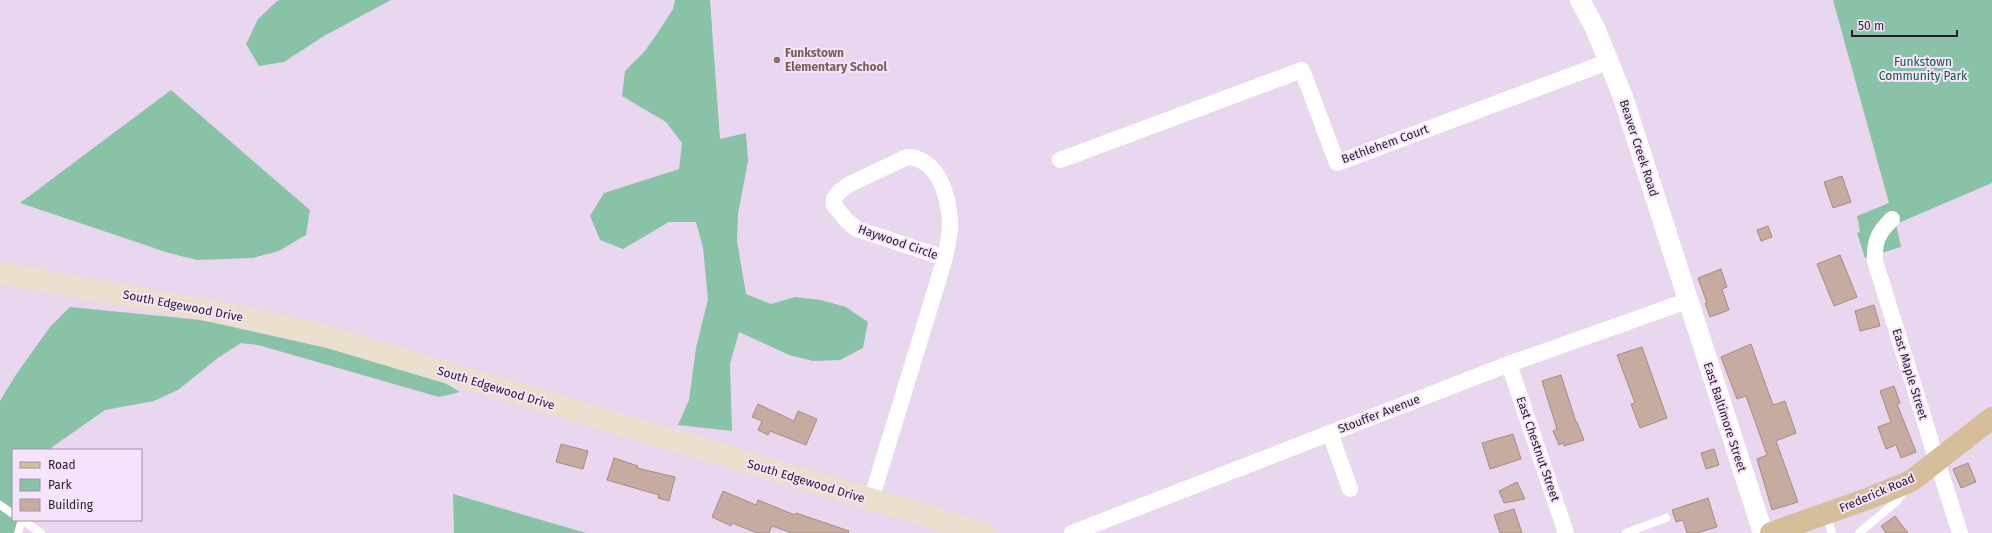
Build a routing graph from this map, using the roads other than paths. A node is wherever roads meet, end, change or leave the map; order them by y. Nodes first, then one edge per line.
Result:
1 (1580, 0) edge
2 (1610, 61) junction
3 (1060, 160) dead end
4 (1892, 219) dead end
5 (946, 258) junction
6 (0, 273) edge
7 (1687, 301) junction
8 (1509, 364) junction
9 (1992, 418) edge
10 (1330, 433) junction
11 (1936, 461) junction
12 (1911, 481) junction
13 (1350, 489) dead end
14 (871, 500) junction
15 (0, 505) edge
16 (12, 513) edge
17 (1666, 518) dead end
18 (22, 521) edge
19 (23, 521) edge
20 (1829, 524) edge
21 (18, 533) edge
22 (41, 533) edge
23 (984, 533) edge
24 (1072, 533) edge
25 (1566, 533) edge
26 (1626, 533) edge
27 (1763, 533) edge
28 (1771, 533) edge
29 (1859, 533) edge
30 (1960, 533) edge

1 - 2 street, Beaver Creek Road
2 - 3 street, Bethlehem Court
2 - 7 street, Beaver Creek Road
4 - 11 street, East Maple Street
5 - 5 street, Haywood Circle
5 - 14 street, Haywood Circle
6 - 14 main road, South Edgewood Drive
7 - 8 street, Stouffer Avenue
7 - 27 street, East Baltimore Street
8 - 10 street, Stouffer Avenue
8 - 25 street, East Chestnut Street
9 - 11 main road, Frederick Road
10 - 13 street
10 - 24 street, Stouffer Avenue
11 - 12 main road, Frederick Road
11 - 30 street, East Maple Street
12 - 20 main road, Frederick Road
12 - 29 lane
14 - 23 main road, South Edgewood Drive
15 - 16 lane
17 - 26 lane
18 - 21 lane
19 - 22 lane
20 - 28 main road, Frederick Road

